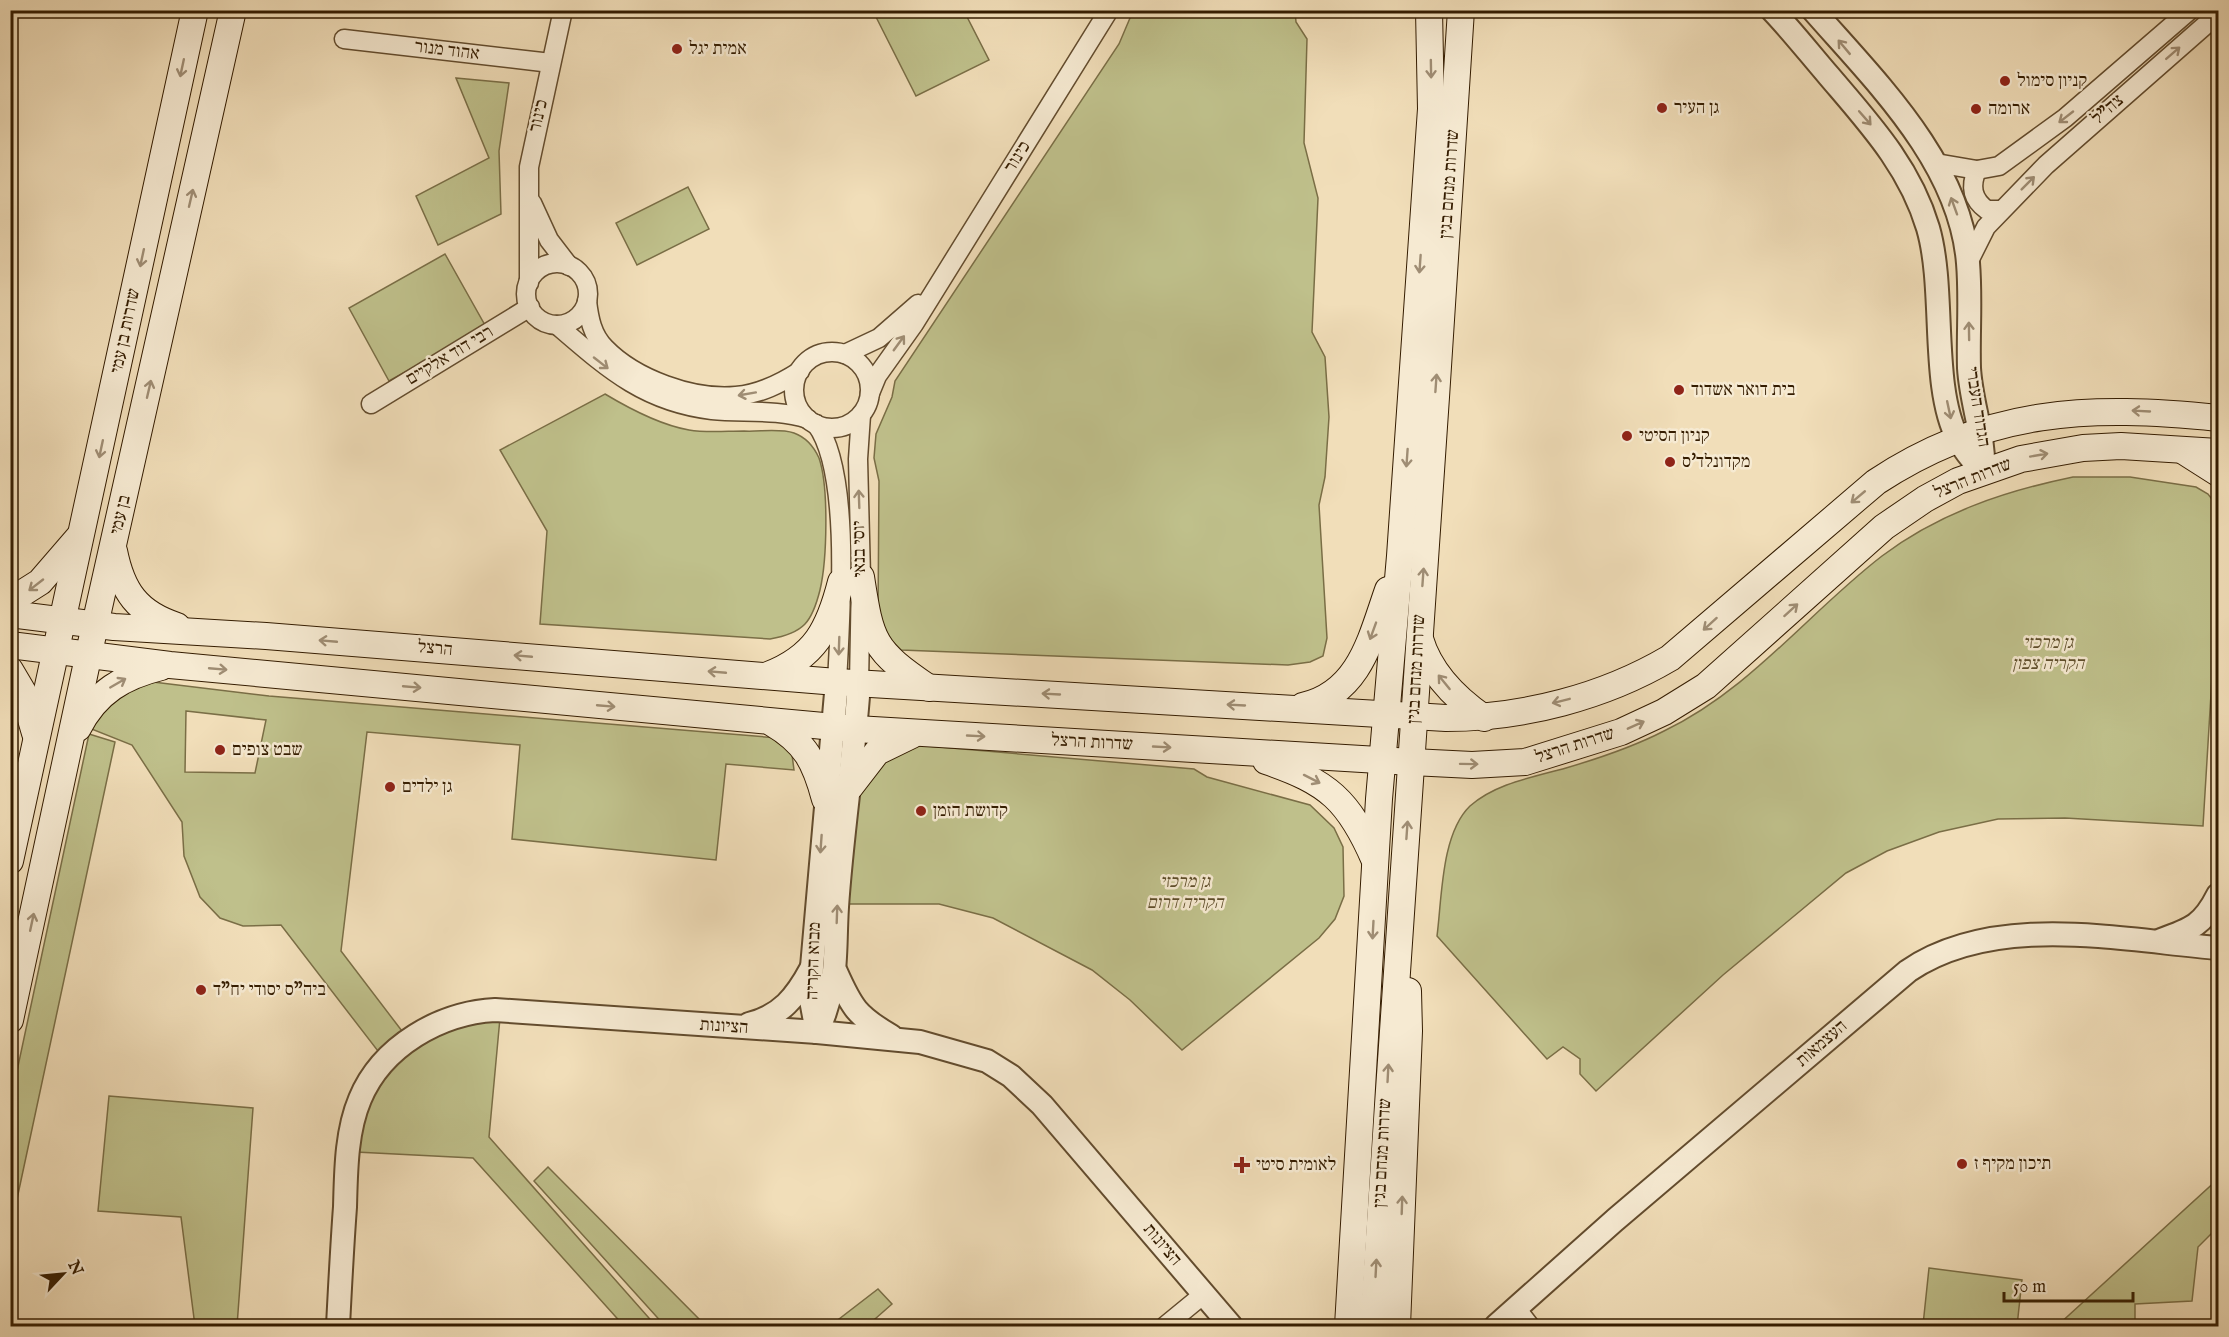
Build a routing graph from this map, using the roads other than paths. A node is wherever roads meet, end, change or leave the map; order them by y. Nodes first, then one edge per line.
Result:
1 (195, 10) edge
2 (233, 10) edge
3 (563, 10) edge
4 (1108, 10) edge
5 (1429, 10) edge
6 (1461, 10) edge
7 (1772, 10) edge
8 (1813, 10) edge
9 (2190, 10) edge
10 (2218, 14) edge
11 (344, 39) dead end
12 (551, 63) junction
13 (1936, 163) junction
14 (1977, 170) junction
15 (528, 187) junction
16 (2001, 210) junction
17 (1968, 262) junction
18 (569, 266) junction
19 (940, 281) junction
20 (529, 283) junction
21 (587, 301) junction
22 (530, 307) junction
23 (557, 325) junction
24 (844, 354) junction
25 (800, 371) junction
26 (870, 393) junction
27 (371, 404) dead end
28 (861, 415) junction
29 (2218, 418) edge
30 (812, 422) junction
31 (1969, 434) junction
32 (2182, 450) junction
33 (2218, 452) edge
34 (1983, 472) junction
35 (2218, 473) edge
36 (84, 530) junction
37 (113, 548) junction
38 (1400, 556) junction
39 (851, 579) junction
40 (10, 601) edge
41 (10, 614) edge
42 (62, 620) junction
43 (95, 625) junction
44 (191, 631) junction
45 (1419, 636) junction
46 (10, 645) edge
47 (55, 650) junction
48 (89, 654) junction
49 (170, 664) junction
50 (10, 670) edge
51 (765, 676) junction
52 (848, 682) junction
53 (929, 688) junction
54 (1295, 708) junction
55 (1387, 713) junction
56 (1414, 716) junction
57 (1484, 718) junction
58 (770, 721) junction
59 (844, 728) junction
60 (918, 733) junction
61 (36, 743) junction
62 (70, 744) junction
63 (1237, 751) junction
64 (1382, 760) junction
65 (1412, 762) junction
66 (850, 787) junction
67 (825, 799) junction
68 (10, 861) edge
69 (1377, 865) junction
70 (2218, 895) edge
71 (1401, 913) junction
72 (2155, 943) junction
73 (2218, 948) edge
74 (812, 968) junction
75 (1371, 970) junction
76 (836, 972) junction
77 (10, 1020) edge
78 (735, 1028) junction
79 (817, 1032) junction
80 (897, 1040) junction
81 (1204, 1294) junction
82 (1516, 1308) junction
83 (338, 1326) edge
84 (1165, 1326) edge
85 (1232, 1326) edge
86 (1330, 1326) edge
87 (1348, 1326) edge
88 (1373, 1326) edge
89 (1397, 1326) edge
90 (1496, 1326) edge
91 (1530, 1326) edge

1 -> 36 main road, שדרות בן עמי
37 -> 2 main road, בן עמי
3 - 12 street, כינור
4 - 19 street, כינור
5 -> 38 main road, שדרות מנחם בגין
45 -> 6 main road, שדרות מנחם בגין
7 -> 31 street, הגדוד העברי
13 -> 8 street, הגדוד העברי
9 -> 14 street, צה"ל
16 -> 10 street, צה"ל
11 - 12 street, אהוד מנור
12 - 15 street, כינור
13 - 14 street, צה"ל
17 -> 13 street, הגדוד העברי
14 - 16 street
15 - 18 street, כינור
15 - 20 street, כינור
16 - 17 street, צה"ל
31 -> 17 street, הגדוד העברי
18 - 20 street
18 - 21 street
19 - 24 street, כינור
26 -> 19 street, כינור
20 - 22 street
21 - 23 street
25 -> 21 street
22 - 23 street
22 - 27 street, רבי דוד אלקיים
23 -> 30 street
24 - 25 street
24 - 26 street
25 - 30 street
26 - 28 street
28 - 30 street
39 -> 28 street, יוסי בנאי
29 -> 31 main road
30 - 39 street, יוסי בנאי
31 - 34 street, הגדוד העברי
31 -> 57 main road
32 - 33 main road, שדרות הרצל
34 -> 32 main road, שדרות הרצל
32 - 35 main road
65 -> 34 main road, שדרות הרצל
36 -> 40 main road
36 - 42 main road, שדרות בן עמי
37 - 43 main road, בן עמי
37 - 44 main road
38 -> 54 main road
38 - 55 main road, שדרות מנחם בגין
39 -> 51 main road
39 - 52 street, יוסי בנאי
39 - 53 main road
41 - 42 main road, הרצל
42 - 43 main road, הרצל
42 - 47 main road, שדרות בן עמי
43 - 44 main road, הרצל
43 - 48 main road, בן עמי
51 -> 44 main road, הרצל
45 - 56 main road, שדרות מנחם בגין
57 -> 45 main road
46 - 47 main road
47 - 48 main road
47 - 61 main road
48 - 49 main road
48 - 62 main road, בן עמי
49 -> 58 main road
62 -> 49 main road
50 - 61 main road
51 - 52 main road, הרצל
52 - 53 main road
52 - 59 street, מבוא הקריה
54 -> 53 main road
54 - 55 main road
55 - 56 main road
55 - 64 main road, שדרות מנחם בגין
56 - 57 main road
56 - 65 main road, שדרות מנחם בגין
58 - 59 main road, שדרות הרצל
58 - 67 main road
59 - 60 main road, שדרות הרצל
59 - 66 street, מבוא הקריה
59 - 67 street, מבוא הקריה
60 -> 63 main road, שדרות הרצל
60 - 66 main road
61 - 68 main road
77 -> 62 main road, בן עמי
63 - 64 main road, שדרות הרצל
63 -> 69 main road
64 - 65 main road, שדרות הרצל
64 - 69 main road, שדרות מנחם בגין
71 -> 65 main road, שדרות מנחם בגין
76 -> 66 street, מבוא הקריה
67 -> 74 street, מבוא הקריה
69 -> 75 main road, שדרות מנחם בגין
70 - 72 street
88 -> 71 main road, שדרות מנחם בגין
89 -> 71 main road
72 - 73 street, העצמאות
72 - 82 street, העצמאות
74 - 78 street
74 - 79 street, מבוא הקריה
75 - 86 main road
75 - 87 main road, שדרות מנחם בגין
76 - 79 street, מבוא הקריה
76 - 80 street
78 - 79 street, הציונות
78 - 83 street, הציונות
79 - 80 street, הציונות
80 - 81 street, הציונות
81 - 84 street
81 - 85 street, הציונות
82 - 90 street, העצמאות
82 - 91 street

